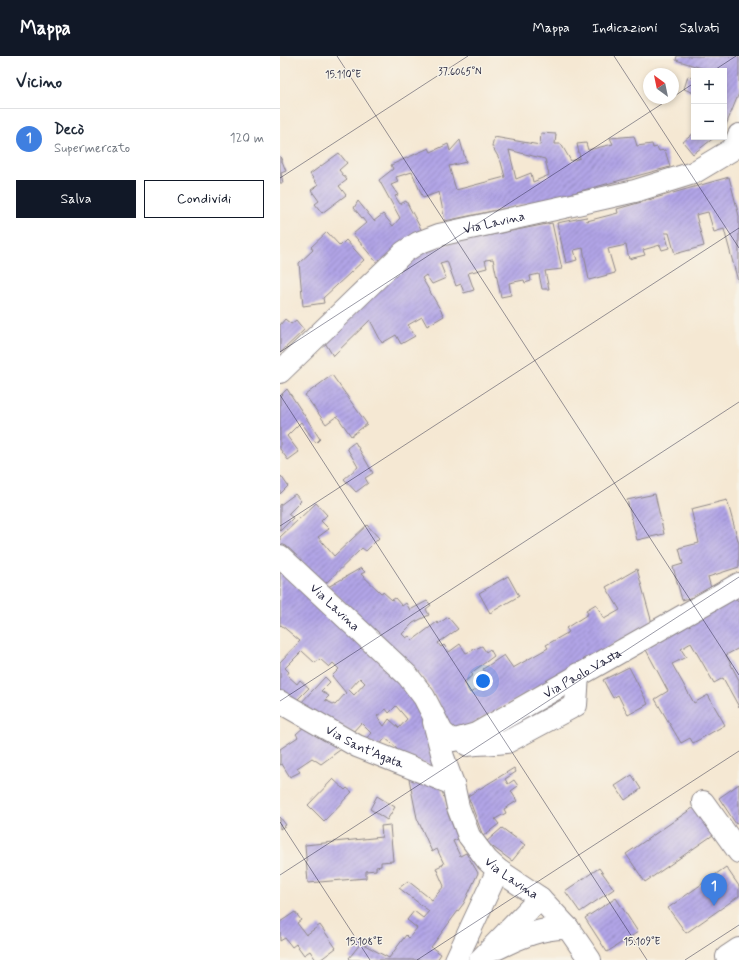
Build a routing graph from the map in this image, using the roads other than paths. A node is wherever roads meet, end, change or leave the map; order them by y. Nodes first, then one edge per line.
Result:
1 (737, 147) edge
2 (280, 372) edge
3 (280, 556) edge
4 (739, 584) edge
5 (280, 702) edge
6 (433, 715) junction
7 (472, 739) junction
8 (453, 784) junction
9 (703, 802) dead end
10 (739, 852) edge
11 (498, 870) junction
12 (540, 898) junction
13 (568, 928) junction
14 (739, 949) edge
15 (484, 956) edge
16 (456, 960) edge
17 (590, 960) edge
18 (729, 960) edge

1 - 2 street, Via Lavina
3 - 6 street, Via Lavina
4 - 7 street, Via Paolo Vasta
5 - 8 street, Via Sant'Agata
6 - 7 street
6 - 8 street, Via Lavina
7 - 8 street
8 - 11 street, Via Lavina
9 - 10 street
11 - 12 street, Via Lavina
11 - 16 street
12 - 13 street, Via Lavina
12 - 15 street
13 - 15 street
13 - 17 street, Via Lavina
14 - 18 street

